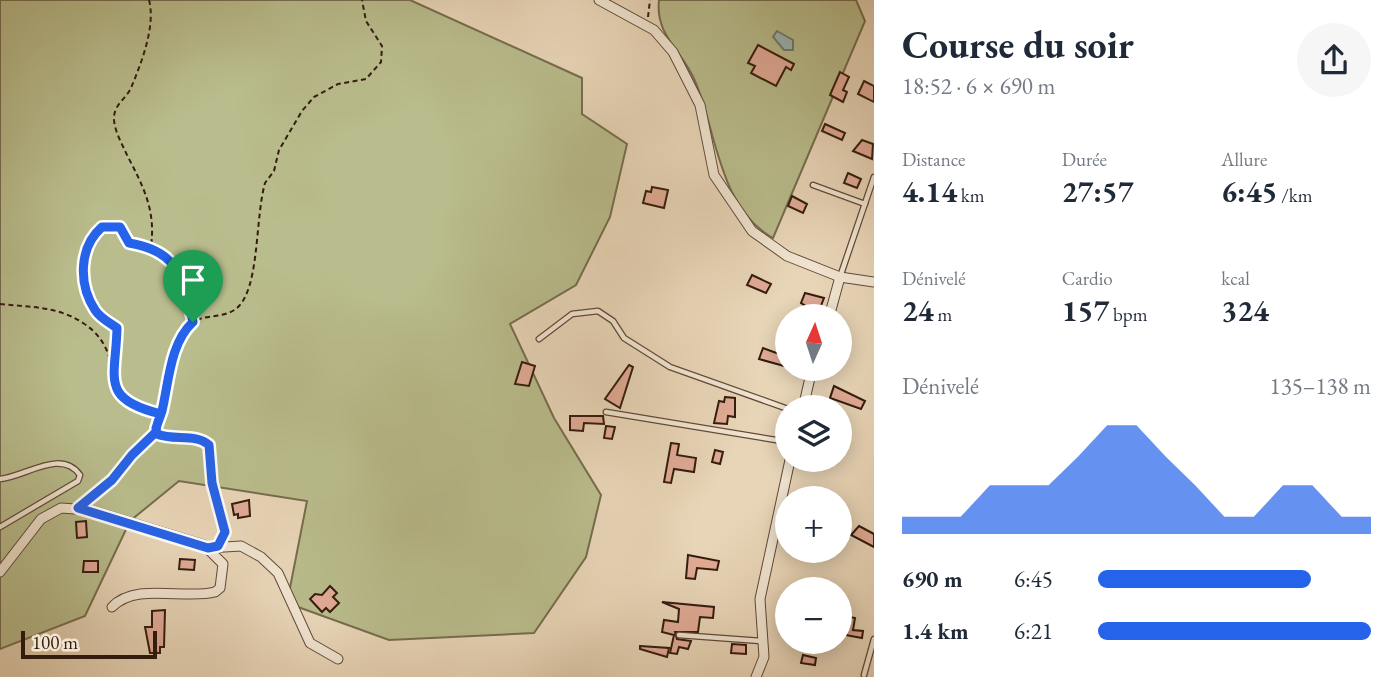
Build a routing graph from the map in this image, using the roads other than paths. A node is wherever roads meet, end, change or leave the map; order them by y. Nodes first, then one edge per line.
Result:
1 (600, 0) edge
2 (874, 177) edge
3 (813, 185) dead end
4 (865, 204) junction
5 (840, 277) junction
6 (874, 282) edge
7 (833, 304) edge
8 (540, 339) dead end
9 (775, 404) edge
10 (606, 412) dead end
11 (775, 440) edge
12 (787, 472) edge
13 (0, 479) edge
14 (0, 527) edge
15 (213, 547) junction
16 (0, 572) edge
17 (112, 607) dead end
18 (679, 635) dead end
19 (874, 639) edge
20 (761, 640) junction
21 (338, 659) dead end
22 (864, 675) edge
23 (756, 677) edge

1 - 5 street
2 - 4 lane
3 - 4 lane
4 - 5 lane
5 - 6 street
5 - 7 street
8 - 9 lane
10 - 11 lane
12 - 20 street
13 - 14 lane
15 - 16 street
15 - 17 street
15 - 21 street
18 - 20 lane
19 - 22 lane
20 - 23 street

